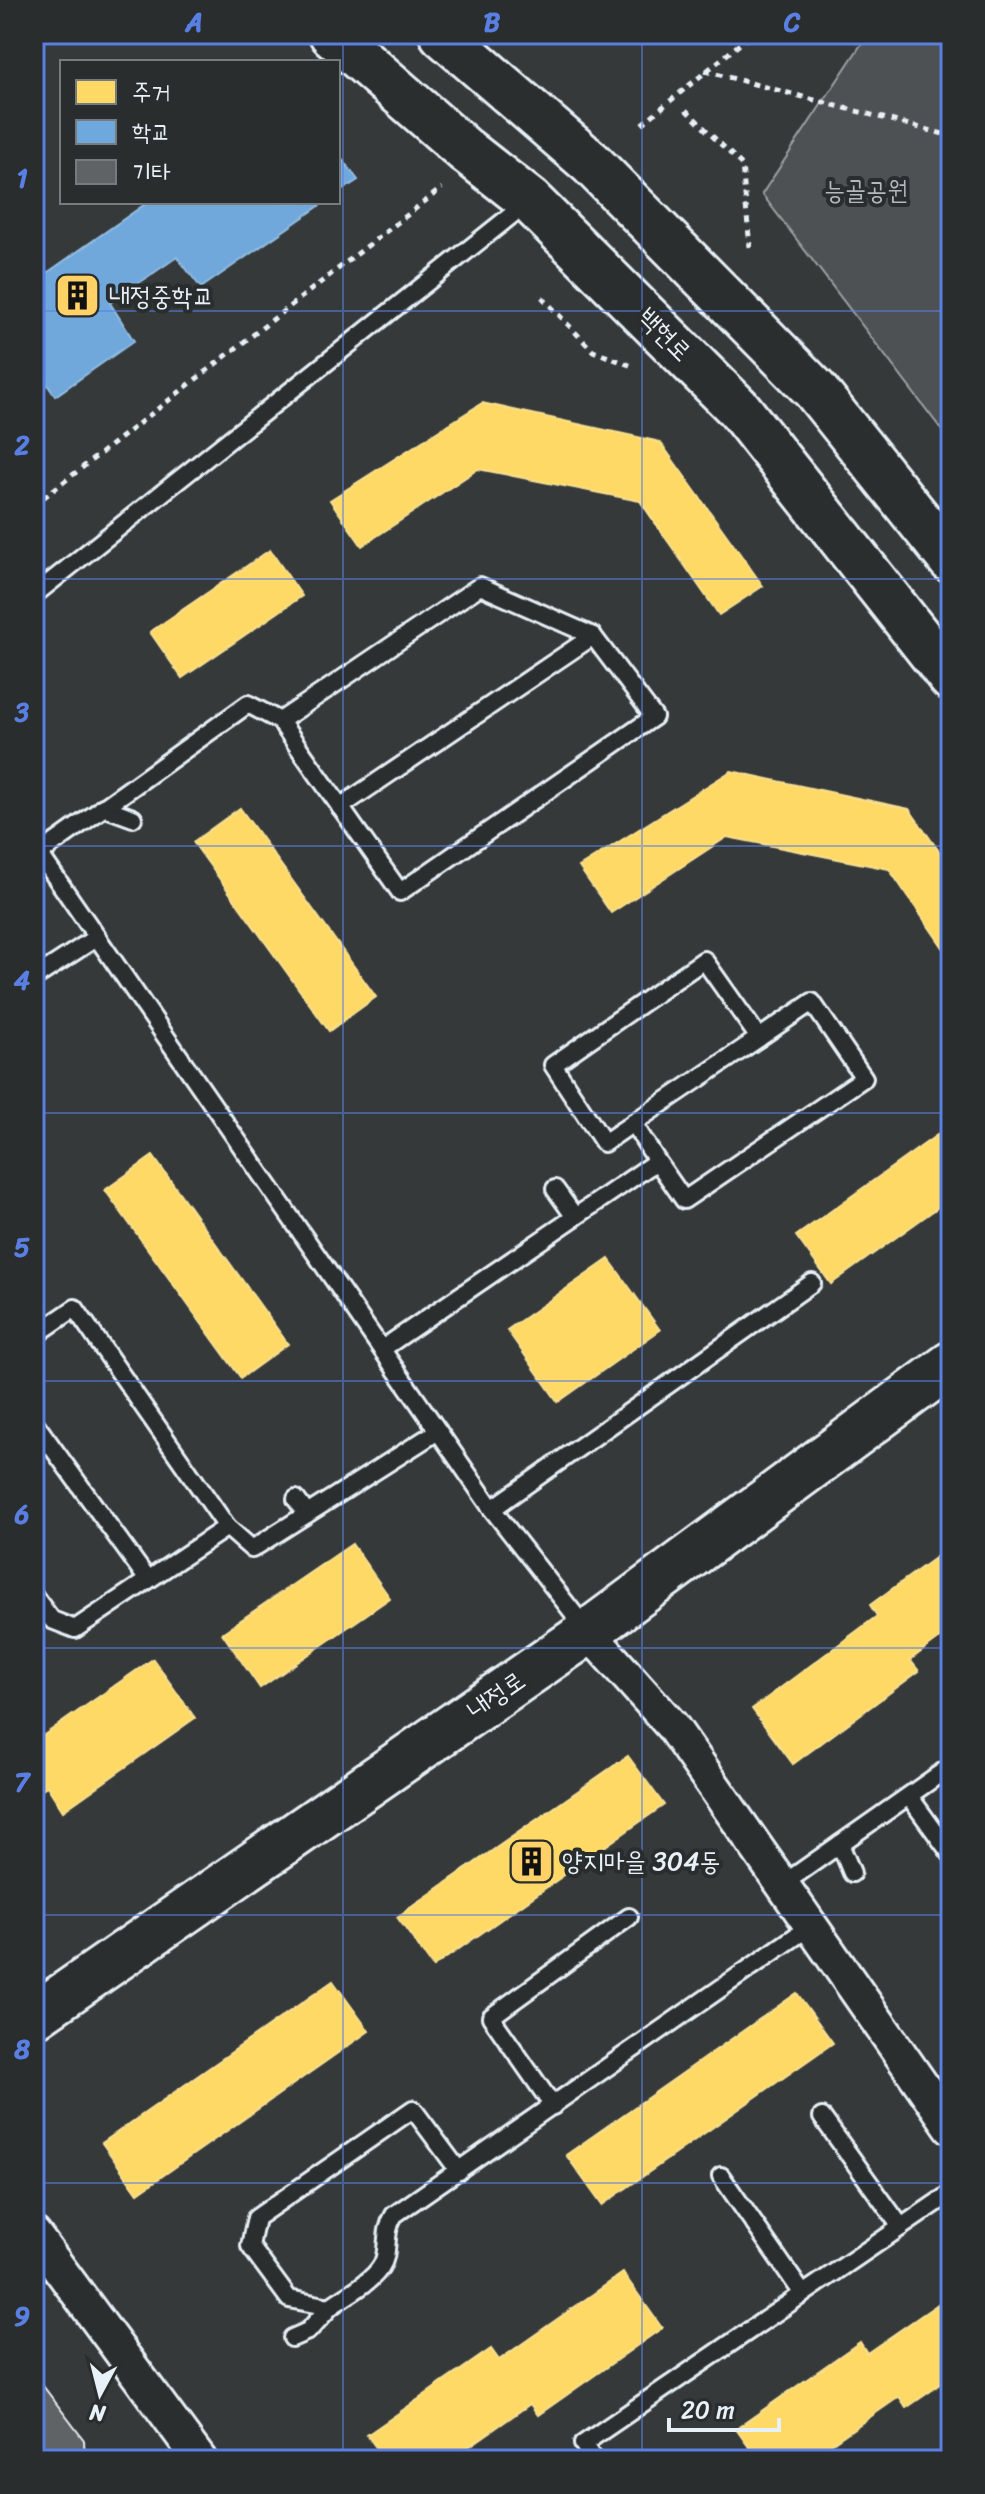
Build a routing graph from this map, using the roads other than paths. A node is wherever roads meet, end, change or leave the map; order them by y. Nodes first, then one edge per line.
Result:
1 (332, 34) edge
2 (442, 34) edge
3 (530, 201) junction
4 (951, 560) edge
5 (34, 595) edge
6 (593, 636) junction
7 (951, 678) edge
8 (280, 721) junction
9 (103, 807) junction
10 (340, 807) junction
11 (133, 818) dead end
12 (36, 850) edge
13 (97, 937) junction
14 (34, 978) edge
15 (759, 1038) junction
16 (633, 1123) junction
17 (657, 1161) junction
18 (555, 1189) dead end
19 (575, 1217) junction
20 (812, 1283) dead end
21 (34, 1336) edge
22 (382, 1349) junction
23 (951, 1364) edge
24 (34, 1422) edge
25 (438, 1431) junction
26 (296, 1499) dead end
27 (492, 1509) junction
28 (307, 1514) junction
29 (227, 1527) junction
30 (148, 1580) junction
31 (34, 1596) edge
32 (588, 1632) junction
33 (951, 1766) edge
34 (909, 1796) junction
35 (840, 1844) junction
36 (951, 1854) edge
37 (852, 1873) dead end
38 (783, 1884) junction
39 (629, 1917) dead end
40 (812, 1925) junction
41 (34, 2016) edge
42 (553, 2106) junction
43 (822, 2117) dead end
44 (951, 2127) edge
45 (459, 2171) junction
46 (721, 2176) dead end
47 (951, 2193) edge
48 (901, 2227) junction
49 (34, 2234) edge
50 (803, 2294) junction
51 (330, 2307) junction
52 (292, 2338) dead end
53 (200, 2460) edge
54 (594, 2460) edge

1 - 3 main road, 백현로
2 - 4 main road
3 - 5 lane
3 - 7 main road, 백현로
6 - 8 lane
6 - 10 lane
6 - 10 lane
8 - 9 lane
8 - 10 lane
9 - 11 lane
9 - 12 lane
12 - 13 lane
13 - 14 lane
13 - 22 lane
15 - 16 lane
15 - 16 lane
15 - 17 lane
16 - 17 lane
17 - 19 lane
18 - 19 lane
19 - 22 lane
20 - 27 lane
21 - 29 lane
22 - 25 lane
23 - 32 main road, 내정로
24 - 30 lane
25 - 27 lane
25 - 28 lane
26 - 28 lane
27 - 32 lane
28 - 29 lane
29 - 30 lane
30 - 31 lane
32 - 38 street
32 - 41 main road, 내정로
33 - 34 lane
34 - 35 lane
34 - 36 lane
35 - 37 lane
35 - 38 lane
38 - 40 street
39 - 42 lane
40 - 42 lane
40 - 44 street
42 - 45 lane
43 - 48 lane
45 - 51 lane
45 - 51 lane
46 - 50 lane
47 - 48 lane
48 - 50 lane
49 - 53 street
50 - 54 lane
51 - 52 lane

